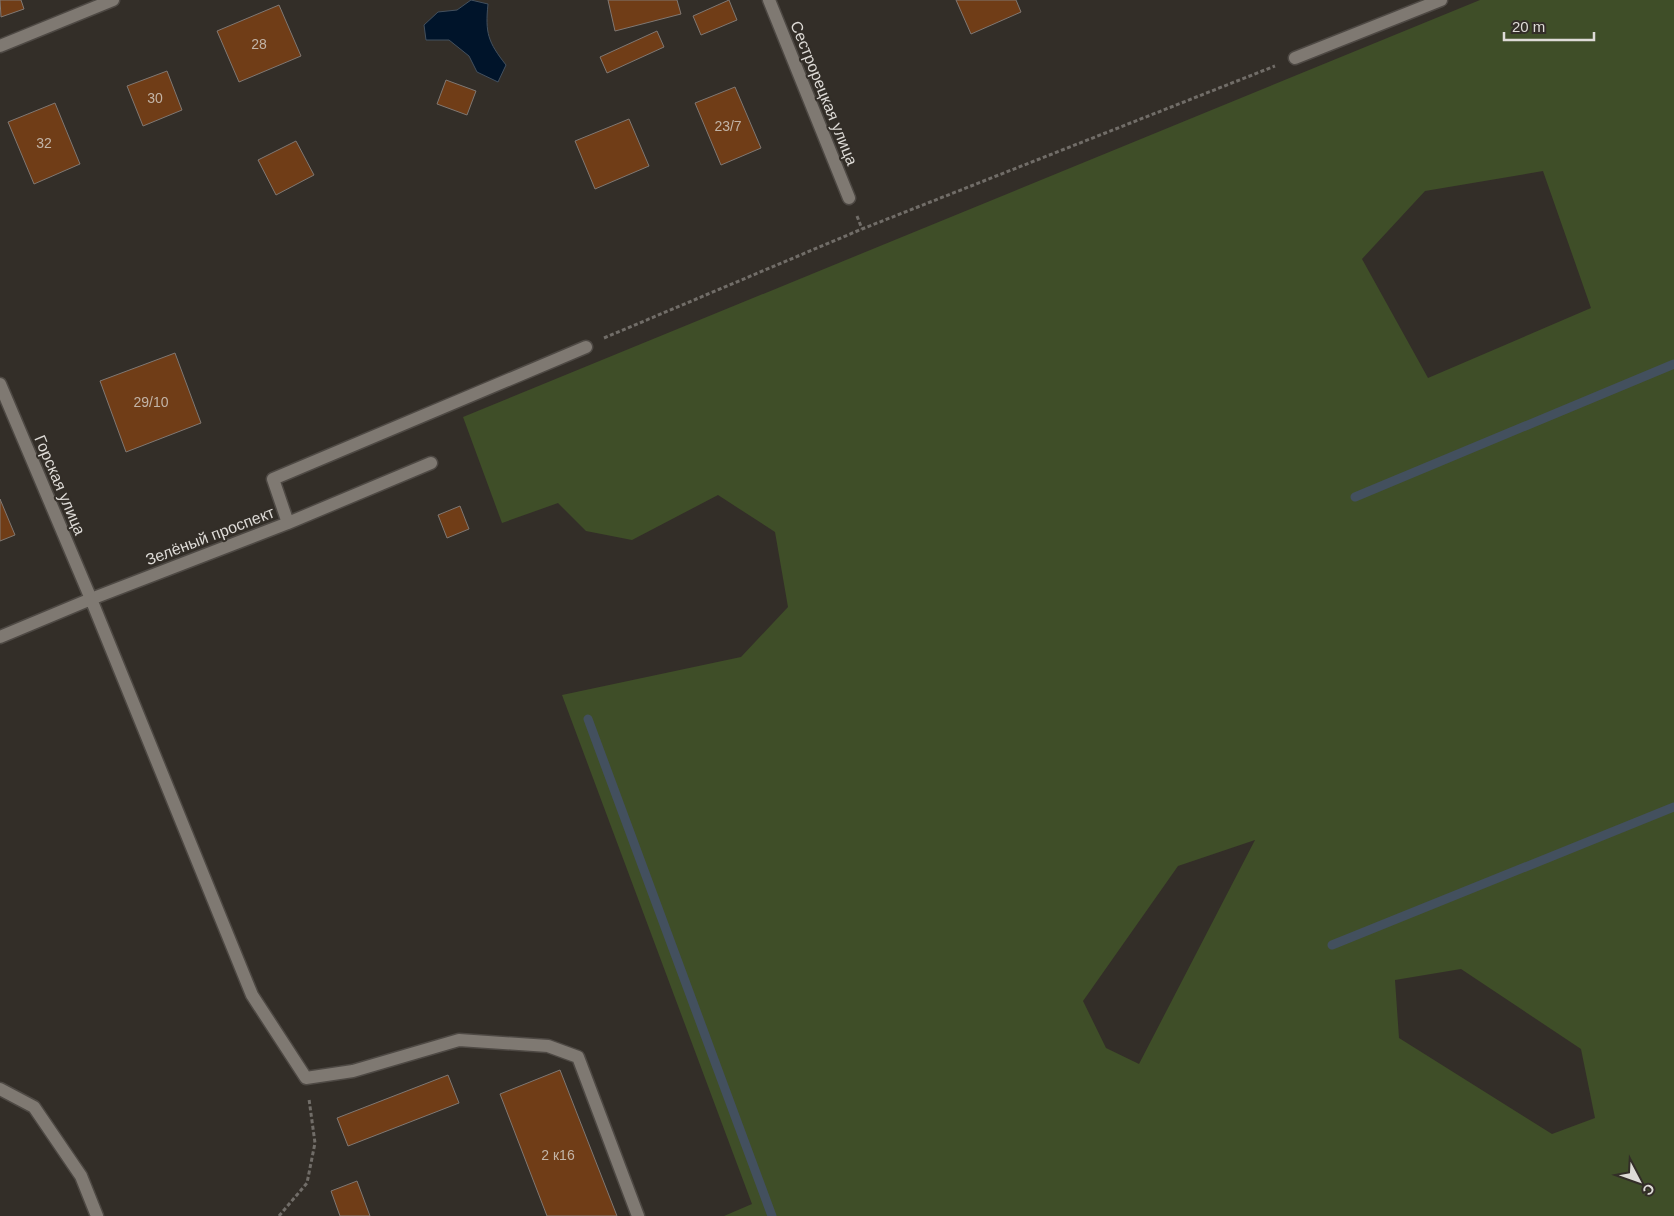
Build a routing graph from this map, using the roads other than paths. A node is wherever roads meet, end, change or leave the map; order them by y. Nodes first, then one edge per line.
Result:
1 (113, 0) edge
2 (769, 0) edge
3 (1441, 0) edge
4 (0, 46) edge
5 (1295, 58) road end
6 (849, 198) dead end
7 (586, 347) road end
8 (0, 384) edge
9 (431, 463) dead end
10 (288, 523) junction
11 (91, 599) junction
12 (0, 637) edge
13 (0, 1089) edge
14 (97, 1216) edge
15 (638, 1216) edge

1 - 4 street
2 - 6 street, Сестрорецкая улица
3 - 5 street
7 - 10 street
8 - 11 street, Горская улица
9 - 10 street, Зелёный проспект
10 - 11 street, Зелёный проспект
11 - 12 street, Зелёный проспект
11 - 15 street, Горская улица
13 - 14 street

